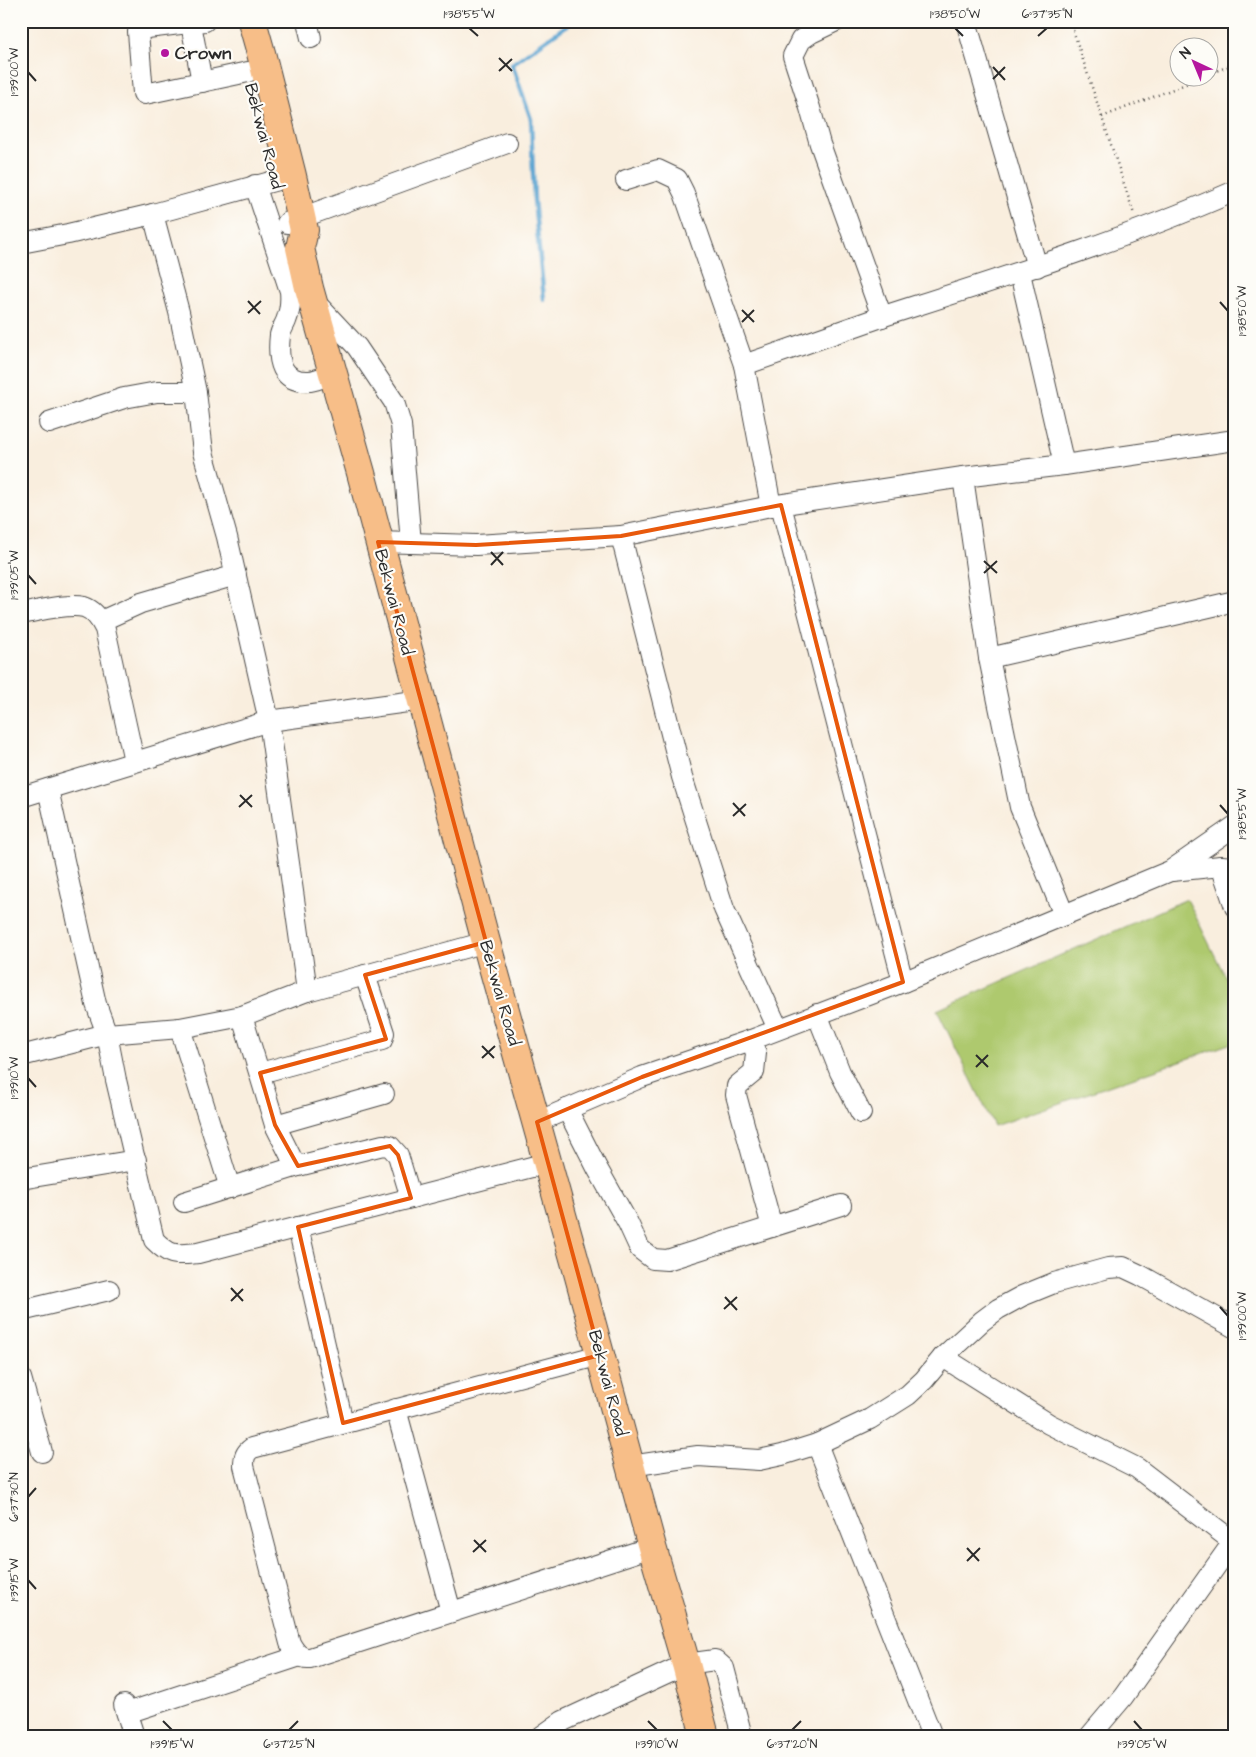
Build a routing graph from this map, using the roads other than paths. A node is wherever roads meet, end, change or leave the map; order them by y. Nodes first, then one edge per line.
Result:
1 (233, 21) edge
2 (252, 21) edge
3 (836, 21) edge
4 (966, 21) edge
5 (198, 23) edge
6 (248, 72) junction
7 (202, 82) junction
8 (507, 143) dead end
9 (274, 180) junction
10 (626, 180) dead end
11 (1235, 191) edge
12 (153, 214) junction
13 (294, 221) junction
14 (21, 242) edge
15 (1029, 270) junction
16 (303, 292) junction
17 (882, 317) junction
18 (744, 365) junction
19 (333, 374) junction
20 (196, 392) junction
21 (49, 423) dead end
22 (1235, 440) edge
23 (1064, 465) junction
24 (963, 477) junction
25 (776, 506) junction
26 (621, 536) junction
27 (378, 542) junction
28 (411, 543) junction
29 (236, 575) junction
30 (1235, 601) edge
31 (21, 614) edge
32 (101, 621) junction
33 (989, 658) junction
34 (422, 700) junction
35 (269, 721) junction
36 (134, 761) junction
37 (48, 789) junction
38 (21, 797) edge
39 (1235, 826) edge
40 (1228, 867) edge
41 (1170, 871) junction
42 (1235, 907) edge
43 (1064, 914) junction
44 (486, 942) junction
45 (365, 975) junction
46 (903, 982) junction
47 (307, 990) junction
48 (817, 1014) junction
49 (242, 1016) junction
50 (180, 1028) junction
51 (778, 1029) junction
52 (107, 1034) junction
53 (751, 1040) junction
54 (21, 1056) edge
55 (260, 1073) junction
56 (384, 1094) dead end
57 (567, 1109) junction
58 (861, 1113) dead end
59 (537, 1122) junction
60 (275, 1126) junction
61 (136, 1160) junction
62 (548, 1163) junction
63 (298, 1166) junction
64 (21, 1179) edge
65 (230, 1188) junction
66 (411, 1198) junction
67 (184, 1202) dead end
68 (841, 1205) dead end
69 (298, 1227) junction
70 (772, 1227) junction
71 (109, 1290) dead end
72 (21, 1311) edge
73 (1231, 1321) edge
74 (600, 1355) junction
75 (943, 1356) junction
76 (21, 1378) edge
77 (396, 1409) junction
78 (343, 1423) junction
79 (817, 1444) junction
80 (42, 1452) dead end
81 (630, 1466) junction
82 (1234, 1542) edge
83 (652, 1547) junction
84 (451, 1612) junction
85 (300, 1656) junction
86 (686, 1664) junction
87 (134, 1736) edge
88 (542, 1736) edge
89 (705, 1736) edge
90 (742, 1736) edge
91 (932, 1736) edge
92 (1090, 1736) edge

1 - 6 highway, Bekwai Road
2 - 9 highway, Bekwai Road
3 - 17 street
4 - 15 street
5 - 7 street
5 - 7 street
6 - 7 street
6 - 9 highway, Bekwai Road
8 - 13 street
9 - 12 street
9 - 13 highway, Bekwai Road
9 - 16 street
10 - 18 street
11 - 15 street
12 - 14 street
12 - 20 street
13 - 16 highway, Bekwai Road
15 - 17 street
15 - 23 street
16 - 19 highway, Bekwai Road
16 - 19 street
16 - 28 street
17 - 18 street
18 - 25 street
19 - 27 highway, Bekwai Road
20 - 21 street
20 - 29 street
22 - 23 street
23 - 24 street
24 - 25 street
24 - 33 street
25 - 26 street
25 - 46 street
26 - 28 street
26 - 51 street
27 - 28 street
27 - 34 highway, Bekwai Road
29 - 32 street
29 - 35 street
30 - 33 street
31 - 32 street
32 - 36 street
33 - 43 street
34 - 35 street
34 - 44 highway, Bekwai Road
35 - 36 street
35 - 47 street
36 - 37 street
37 - 38 street
37 - 52 street
39 - 41 street
40 - 41 street
40 - 42 street
41 - 43 street
43 - 46 street
44 - 45 street
44 - 59 highway, Bekwai Road
45 - 47 street
45 - 55 street
46 - 48 street
47 - 49 street
48 - 51 street
48 - 58 street
49 - 50 street
49 - 55 street
50 - 52 street
50 - 65 street
51 - 53 street
52 - 54 street
52 - 61 street
53 - 57 street
53 - 70 street
55 - 60 street
56 - 60 street
57 - 59 street
57 - 70 street
59 - 62 highway, Bekwai Road
60 - 63 street
61 - 64 street
61 - 69 street
62 - 66 street
62 - 74 highway, Bekwai Road
63 - 65 street
63 - 66 street
65 - 67 street
66 - 69 street
68 - 70 street
69 - 78 street
71 - 72 street
73 - 75 street
74 - 77 street
74 - 81 highway, Bekwai Road
75 - 79 street
75 - 82 street
76 - 80 street
77 - 78 street
77 - 84 street
78 - 85 street
79 - 81 street
79 - 91 street
81 - 83 highway, Bekwai Road
82 - 92 street
83 - 84 street
83 - 86 highway, Bekwai Road
84 - 85 street
85 - 87 street
86 - 88 street
86 - 89 highway, Bekwai Road
86 - 90 street

